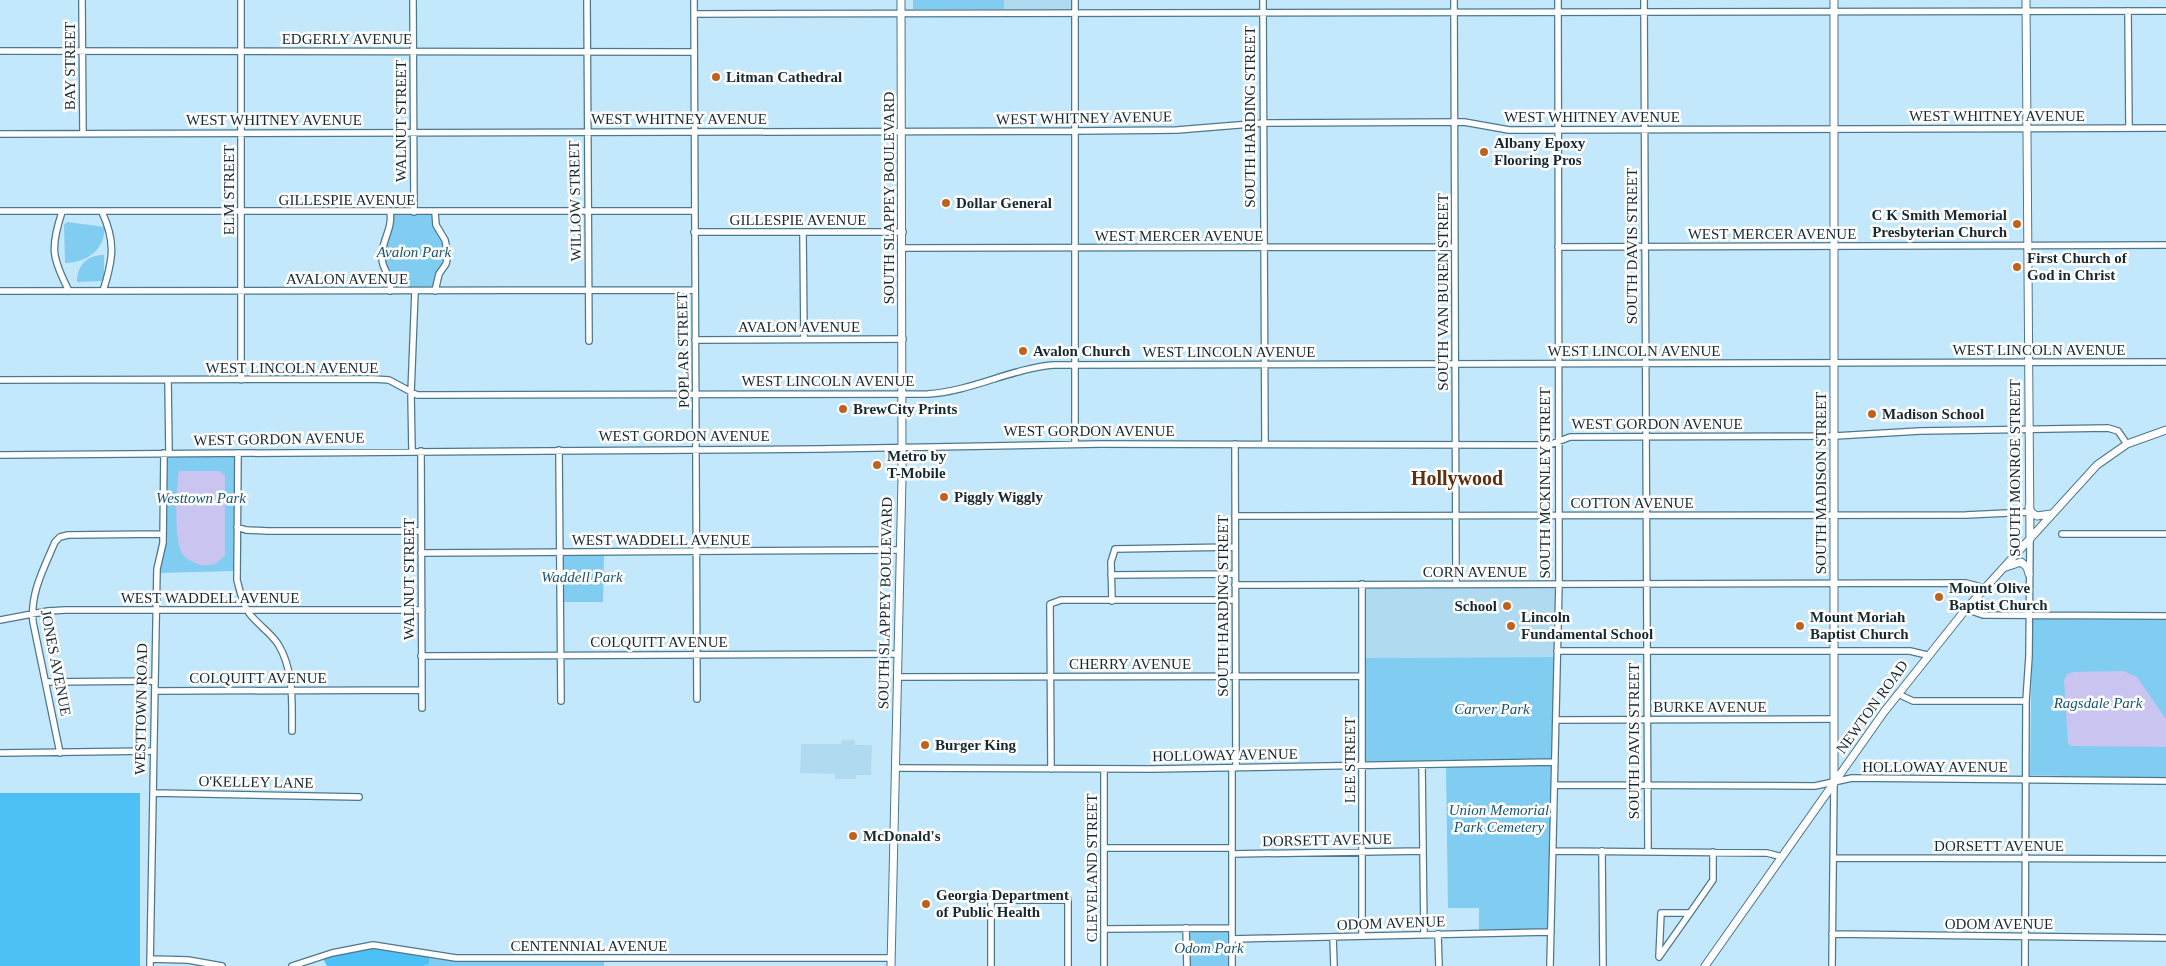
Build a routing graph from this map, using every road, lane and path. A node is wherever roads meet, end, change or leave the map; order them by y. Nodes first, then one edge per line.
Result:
1 (82, 0) edge
2 (241, 0) edge
3 (413, 0) edge
4 (587, 0) edge
5 (694, 0) edge
6 (901, 0) edge
7 (1075, 0) edge
8 (1263, 0) edge
9 (1454, 0) edge
10 (1558, 0) edge
11 (1644, 0) edge
12 (1834, 0) edge
13 (2026, 0) edge
14 (2128, 11) junction
15 (2166, 11) edge
16 (1558, 12) junction
17 (1644, 12) junction
18 (1834, 12) junction
19 (2026, 12) junction
20 (1263, 13) junction
21 (1454, 13) junction
22 (694, 14) junction
23 (901, 14) junction
24 (1075, 14) junction
25 (0, 51) edge
26 (82, 51) junction
27 (241, 52) junction
28 (414, 52) junction
29 (588, 52) junction
30 (694, 52) junction
31 (1455, 122) junction
32 (1263, 123) junction
33 (1835, 128) junction
34 (2129, 128) junction
35 (2166, 128) edge
36 (1558, 129) junction
37 (1644, 129) junction
38 (2026, 129) junction
39 (1076, 131) junction
40 (241, 132) junction
41 (414, 132) junction
42 (586, 132) junction
43 (694, 132) junction
44 (902, 132) junction
45 (83, 133) junction
46 (0, 134) edge
47 (694, 211) junction
48 (0, 212) edge
49 (62, 212) junction
50 (102, 212) junction
51 (390, 212) junction
52 (414, 212) junction
53 (434, 212) junction
54 (588, 212) junction
55 (241, 213) junction
56 (694, 232) junction
57 (803, 232) junction
58 (903, 232) junction
59 (2166, 245) edge
60 (1835, 246) junction
61 (2027, 246) junction
62 (1455, 247) junction
63 (1558, 247) junction
64 (1644, 247) junction
65 (903, 248) junction
66 (1075, 248) junction
67 (1263, 248) junction
68 (694, 290) junction
69 (0, 291) edge
70 (69, 291) junction
71 (103, 291) junction
72 (242, 291) junction
73 (390, 291) junction
74 (415, 291) junction
75 (435, 291) junction
76 (588, 291) junction
77 (804, 339) junction
78 (903, 339) junction
79 (695, 340) junction
80 (588, 341) dead end
81 (2028, 362) junction
82 (2166, 362) edge
83 (1645, 363) junction
84 (1835, 363) junction
85 (1264, 364) junction
86 (1455, 364) junction
87 (1557, 364) junction
88 (1074, 365) junction
89 (0, 380) edge
90 (168, 380) junction
91 (241, 380) junction
92 (411, 392) junction
93 (696, 394) junction
94 (902, 394) junction
95 (2028, 430) junction
96 (2166, 430) edge
97 (1835, 436) junction
98 (1645, 437) junction
99 (1558, 440) junction
100 (1075, 444) junction
101 (1235, 444) junction
102 (1265, 444) junction
103 (2127, 444) junction
104 (1456, 445) junction
105 (902, 447) junction
106 (697, 449) junction
107 (559, 450) junction
108 (412, 451) junction
109 (421, 451) junction
110 (167, 453) junction
111 (238, 453) junction
112 (0, 455) edge
113 (2029, 508) junction
114 (1834, 514) junction
115 (2051, 514) junction
116 (1646, 515) junction
117 (1235, 516) junction
118 (1456, 516) junction
119 (1558, 516) junction
120 (236, 527) junction
121 (421, 531) junction
122 (163, 534) junction
123 (2062, 534) dead end
124 (2166, 534) edge
125 (2030, 539) junction
126 (1235, 548) junction
127 (900, 550) junction
128 (561, 552) junction
129 (696, 552) junction
130 (421, 553) junction
131 (2003, 568) junction
132 (1235, 574) junction
133 (2029, 574) junction
134 (1112, 575) junction
135 (1559, 583) junction
136 (1646, 583) junction
137 (1362, 584) junction
138 (1456, 584) junction
139 (1834, 584) junction
140 (1235, 585) junction
141 (1985, 588) junction
142 (1235, 600) junction
143 (1112, 601) junction
144 (1966, 609) junction
145 (422, 610) junction
146 (156, 611) junction
147 (248, 612) junction
148 (32, 614) junction
149 (2029, 615) junction
150 (2166, 616) edge
151 (0, 620) edge
152 (1834, 650) junction
153 (1557, 651) junction
154 (1646, 651) junction
155 (561, 654) junction
156 (697, 654) junction
157 (898, 654) junction
158 (1928, 655) junction
159 (421, 656) junction
160 (1050, 676) junction
161 (1235, 676) junction
162 (1362, 676) junction
163 (897, 677) junction
164 (155, 681) junction
165 (46, 682) junction
166 (292, 690) junction
167 (422, 690) junction
168 (155, 691) junction
169 (1898, 694) junction
170 (697, 699) dead end
171 (561, 701) dead end
172 (2026, 701) junction
173 (422, 708) dead end
174 (1646, 719) junction
175 (1834, 719) junction
176 (1556, 720) junction
177 (292, 731) dead end
178 (153, 751) junction
179 (0, 753) edge
180 (60, 753) junction
181 (1555, 762) junction
182 (1422, 765) junction
183 (1362, 766) junction
184 (895, 768) junction
185 (1234, 768) junction
186 (1051, 769) junction
187 (1104, 769) junction
188 (2026, 780) junction
189 (2166, 780) edge
190 (1834, 782) junction
191 (1555, 785) junction
192 (1647, 785) junction
193 (152, 793) junction
194 (359, 796) dead end
195 (1105, 848) junction
196 (1232, 851) junction
197 (1423, 851) junction
198 (1553, 851) junction
199 (1602, 851) junction
200 (1362, 852) junction
201 (1648, 852) junction
202 (1713, 852) junction
203 (1782, 857) junction
204 (1833, 858) junction
205 (2025, 859) junction
206 (2166, 859) edge
207 (1690, 913) junction
208 (1106, 928) junction
209 (1186, 928) junction
210 (1232, 928) junction
211 (1551, 932) junction
212 (1424, 934) junction
213 (1438, 934) junction
214 (1832, 934) junction
215 (1362, 936) junction
216 (1333, 937) junction
217 (2025, 937) junction
218 (2166, 938) edge
219 (1232, 940) junction
220 (150, 959) junction
221 (891, 962) edge
222 (150, 966) edge
223 (222, 966) edge
224 (292, 966) edge
225 (991, 966) edge
226 (1068, 966) edge
227 (1104, 966) edge
228 (1187, 966) edge
229 (1232, 966) edge
230 (1334, 966) edge
231 (1439, 966) edge
232 (1550, 966) edge
233 (1603, 966) edge
234 (1705, 966) edge
235 (1832, 966) edge
236 (2025, 966) edge

1 - 26 street, BAY STREET
2 - 27 street, ELM STREET
3 - 28 street, WALNUT STREET
4 - 29 street, WILLOW STREET
5 - 22 street, POPLAR STREET
6 - 23 main road, SOUTH SLAPPEY BOULEVARD
7 - 24 street
8 - 20 street, SOUTH HARDING STREET
9 - 21 street, SOUTH VAN BUREN STREET
10 - 16 street, SOUTH MCKINLEY STREET
11 - 17 street, SOUTH DAVIS STREET
12 - 18 main road, SOUTH MADISON STREET
13 - 19 main road, SOUTH MONROE STREET
14 - 15 street
14 - 19 street
14 - 34 street
16 - 17 street
16 - 21 street
16 - 36 street, SOUTH MCKINLEY STREET
17 - 18 street
17 - 37 street, SOUTH DAVIS STREET
18 - 19 street
18 - 33 main road, SOUTH MADISON STREET
19 - 38 main road, SOUTH MONROE STREET
20 - 21 street
20 - 24 street
20 - 32 street, SOUTH HARDING STREET
21 - 31 street, SOUTH VAN BUREN STREET
22 - 23 street
22 - 30 street, POPLAR STREET
23 - 24 street
23 - 44 main road, SOUTH SLAPPEY BOULEVARD
24 - 39 street
25 - 26 street, EDGERLY AVENUE
26 - 27 street, EDGERLY AVENUE
26 - 45 street, BAY STREET
27 - 28 street, EDGERLY AVENUE
27 - 40 street, ELM STREET
28 - 29 street, EDGERLY AVENUE
28 - 41 street, WALNUT STREET
29 - 30 street, EDGERLY AVENUE
29 - 42 street, WILLOW STREET
30 - 43 street, POPLAR STREET
31 - 32 street, WEST WHITNEY AVENUE
31 - 36 street, WEST WHITNEY AVENUE
31 - 62 street, SOUTH VAN BUREN STREET
32 - 39 street, WEST WHITNEY AVENUE
32 - 67 street, SOUTH HARDING STREET
33 - 37 street, WEST WHITNEY AVENUE
33 - 38 street, WEST WHITNEY AVENUE
33 - 60 main road, SOUTH MADISON STREET
34 - 35 street, WEST WHITNEY AVENUE
34 - 38 street, WEST WHITNEY AVENUE
36 - 37 street, WEST WHITNEY AVENUE
36 - 63 street, SOUTH MCKINLEY STREET
37 - 64 street, SOUTH DAVIS STREET
38 - 61 main road, SOUTH MONROE STREET
39 - 44 street, WEST WHITNEY AVENUE
39 - 66 street
40 - 41 street, WEST WHITNEY AVENUE
40 - 45 street, WEST WHITNEY AVENUE
40 - 55 street, ELM STREET
41 - 42 street, WEST WHITNEY AVENUE
41 - 52 street, WALNUT STREET
42 - 43 street, WEST WHITNEY AVENUE
42 - 54 street, WILLOW STREET
43 - 44 street, WEST WHITNEY AVENUE
43 - 47 street, POPLAR STREET
44 - 58 main road, SOUTH SLAPPEY BOULEVARD
45 - 46 street, WEST WHITNEY AVENUE
47 - 54 street, GILLESPIE AVENUE
47 - 56 street, POPLAR STREET
48 - 49 street, GILLESPIE AVENUE
49 - 50 street, GILLESPIE AVENUE
49 - 70 street
50 - 55 street, GILLESPIE AVENUE
50 - 71 street
51 - 52 street, GILLESPIE AVENUE
51 - 55 street, GILLESPIE AVENUE
51 - 73 street
52 - 53 street, GILLESPIE AVENUE
53 - 54 street, GILLESPIE AVENUE
53 - 75 street
54 - 76 street, WILLOW STREET
55 - 72 street, ELM STREET
56 - 57 street, GILLESPIE AVENUE
56 - 68 street, POPLAR STREET
57 - 58 street, GILLESPIE AVENUE
57 - 77 street
58 - 65 main road, SOUTH SLAPPEY BOULEVARD
59 - 61 street, WEST MERCER AVENUE
60 - 61 street, WEST MERCER AVENUE
60 - 64 street, WEST MERCER AVENUE
60 - 84 main road, SOUTH MADISON STREET
61 - 81 main road, SOUTH MONROE STREET
62 - 67 street, WEST MERCER AVENUE
62 - 86 street, SOUTH VAN BUREN STREET
63 - 64 street, WEST MERCER AVENUE
63 - 87 street, SOUTH MCKINLEY STREET
64 - 83 street, SOUTH DAVIS STREET
65 - 66 street, WEST MERCER AVENUE
65 - 78 main road, SOUTH SLAPPEY BOULEVARD
66 - 67 street, WEST MERCER AVENUE
66 - 88 street
67 - 85 street, SOUTH HARDING STREET
68 - 76 street, AVALON AVENUE
68 - 79 street, POPLAR STREET
69 - 70 street, AVALON AVENUE
70 - 71 street, AVALON AVENUE
71 - 72 street, AVALON AVENUE
72 - 73 street, AVALON AVENUE
72 - 91 street, ELM STREET
73 - 74 street, AVALON AVENUE
74 - 75 street, AVALON AVENUE
74 - 92 street
75 - 76 street, AVALON AVENUE
76 - 80 street, WILLOW STREET
77 - 78 street, AVALON AVENUE
77 - 79 street, AVALON AVENUE
78 - 94 main road, SOUTH SLAPPEY BOULEVARD
79 - 93 street, POPLAR STREET
81 - 82 street, WEST LINCOLN AVENUE
81 - 84 street, WEST LINCOLN AVENUE
81 - 95 main road, SOUTH MONROE STREET
83 - 84 street, WEST LINCOLN AVENUE
83 - 87 street, WEST LINCOLN AVENUE
83 - 98 street, SOUTH DAVIS STREET
84 - 97 main road, SOUTH MADISON STREET
85 - 86 street, WEST LINCOLN AVENUE
85 - 88 street, WEST LINCOLN AVENUE
85 - 102 street, SOUTH HARDING STREET
86 - 87 street, WEST LINCOLN AVENUE
86 - 104 street, SOUTH VAN BUREN STREET
87 - 99 street, SOUTH MCKINLEY STREET
88 - 94 street, WEST LINCOLN AVENUE
88 - 100 street
89 - 90 street, WEST LINCOLN AVENUE
90 - 91 street, WEST LINCOLN AVENUE
90 - 110 street
91 - 92 street, WEST LINCOLN AVENUE
92 - 93 street, WEST LINCOLN AVENUE
92 - 108 street
93 - 94 street, WEST LINCOLN AVENUE
93 - 106 street, POPLAR STREET
94 - 105 main road, SOUTH SLAPPEY BOULEVARD
95 - 97 street, WEST GORDON AVENUE
95 - 103 street, WEST GORDON AVENUE
95 - 113 main road, SOUTH MONROE STREET
96 - 103 main road
97 - 98 street, WEST GORDON AVENUE
97 - 114 main road, SOUTH MADISON STREET
98 - 99 street, WEST GORDON AVENUE
98 - 116 street, SOUTH DAVIS STREET
99 - 104 street, WEST GORDON AVENUE
99 - 119 street, SOUTH MCKINLEY STREET
100 - 101 street, WEST GORDON AVENUE
100 - 105 street, WEST GORDON AVENUE
101 - 102 street, WEST GORDON AVENUE
101 - 117 street, SOUTH HARDING STREET
102 - 104 street, WEST GORDON AVENUE
103 - 115 main road, NEWTON ROAD
104 - 118 street, SOUTH VAN BUREN STREET
105 - 106 street, WEST GORDON AVENUE
105 - 127 main road, SOUTH SLAPPEY BOULEVARD
106 - 107 street, WEST GORDON AVENUE
106 - 129 street, POPLAR STREET
107 - 109 street, WEST GORDON AVENUE
107 - 128 street
108 - 109 street, WEST GORDON AVENUE
108 - 111 street, WEST GORDON AVENUE
109 - 121 street, WALNUT STREET
110 - 111 street, WEST GORDON AVENUE
110 - 112 street, WEST GORDON AVENUE
110 - 122 street, WESTTOWN ROAD
111 - 120 street
113 - 114 street, COTTON AVENUE
113 - 115 main road
113 - 125 main road, SOUTH MONROE STREET
114 - 116 street, COTTON AVENUE
114 - 139 main road, SOUTH MADISON STREET
115 - 125 main road, NEWTON ROAD
116 - 119 street, COTTON AVENUE
116 - 136 street, SOUTH DAVIS STREET
117 - 118 street, COTTON AVENUE
117 - 126 street, SOUTH HARDING STREET
118 - 119 street, COTTON AVENUE
118 - 138 street, SOUTH VAN BUREN STREET
119 - 135 street, SOUTH MCKINLEY STREET
120 - 121 street
120 - 147 street
121 - 130 street, WALNUT STREET
122 - 146 street, WESTTOWN ROAD
122 - 148 street, JONES AVENUE
123 - 124 street
125 - 131 main road, NEWTON ROAD
125 - 133 street, SOUTH MONROE STREET
126 - 132 street, SOUTH HARDING STREET
126 - 134 street
127 - 129 street, WEST WADDELL AVENUE
127 - 157 main road, SOUTH SLAPPEY BOULEVARD
128 - 129 street, WEST WADDELL AVENUE
128 - 130 street, WEST WADDELL AVENUE
128 - 155 street
129 - 156 street, POPLAR STREET
130 - 145 street, WALNUT STREET
131 - 133 main road
131 - 141 main road, NEWTON ROAD
132 - 134 street
132 - 140 street, SOUTH HARDING STREET
133 - 149 street, SOUTH MONROE STREET
134 - 143 street
135 - 136 street, CORN AVENUE
135 - 138 street, CORN AVENUE
135 - 153 street, SOUTH MCKINLEY STREET
136 - 139 street, CORN AVENUE
136 - 154 street, SOUTH DAVIS STREET
137 - 138 street, CORN AVENUE
137 - 140 street, CORN AVENUE
137 - 162 street, LEE STREET
139 - 141 street, CORN AVENUE
139 - 152 main road, SOUTH MADISON STREET
140 - 142 street, SOUTH HARDING STREET
141 - 144 main road, NEWTON ROAD
142 - 143 street
142 - 161 street, SOUTH HARDING STREET
143 - 160 street
144 - 149 street
144 - 158 main road, NEWTON ROAD
145 - 147 street, WEST WADDELL AVENUE
145 - 159 street, WALNUT STREET
146 - 147 street, WEST WADDELL AVENUE
146 - 148 street, WEST WADDELL AVENUE
146 - 164 street, WESTTOWN ROAD
147 - 166 street
148 - 151 street, WEST WADDELL AVENUE
148 - 165 street, JONES AVENUE
149 - 150 street
149 - 172 street, SOUTH MONROE STREET
152 - 154 street
152 - 158 street
152 - 175 main road, SOUTH MADISON STREET
153 - 154 street
153 - 176 street, SOUTH MCKINLEY STREET
154 - 174 street, SOUTH DAVIS STREET
155 - 156 street, COLQUITT AVENUE
155 - 159 street, COLQUITT AVENUE
155 - 171 street
156 - 157 street, COLQUITT AVENUE
156 - 170 street, POPLAR STREET
157 - 163 main road, SOUTH SLAPPEY BOULEVARD
158 - 169 main road, NEWTON ROAD
159 - 167 street, WALNUT STREET
160 - 161 street, CHERRY AVENUE
160 - 163 street, CHERRY AVENUE
160 - 186 street
161 - 162 street, CHERRY AVENUE
161 - 185 street, SOUTH HARDING STREET
162 - 183 street, LEE STREET
163 - 184 main road, SOUTH SLAPPEY BOULEVARD
164 - 165 street
164 - 168 street, WESTTOWN ROAD
165 - 180 street, JONES AVENUE
166 - 167 street, COLQUITT AVENUE
166 - 168 street, COLQUITT AVENUE
166 - 177 street
167 - 173 street, WALNUT STREET
168 - 178 street, WESTTOWN ROAD
169 - 172 street
169 - 190 main road, NEWTON ROAD
172 - 188 street, SOUTH MONROE STREET
174 - 175 street, BURKE AVENUE
174 - 176 street, BURKE AVENUE
174 - 192 street, SOUTH DAVIS STREET
175 - 190 main road, SOUTH MADISON STREET
176 - 181 street, SOUTH MCKINLEY STREET
178 - 180 street
178 - 193 street, WESTTOWN ROAD
179 - 180 street
181 - 182 street, HOLLOWAY AVENUE
181 - 191 street, SOUTH MCKINLEY STREET
182 - 183 street, HOLLOWAY AVENUE
182 - 197 street
183 - 185 street, HOLLOWAY AVENUE
183 - 200 street, LEE STREET
184 - 186 street, HOLLOWAY AVENUE
184 - 221 main road, SOUTH SLAPPEY BOULEVARD
185 - 187 street, HOLLOWAY AVENUE
185 - 196 street, SOUTH HARDING STREET
186 - 187 street, HOLLOWAY AVENUE
187 - 195 street, CLEVELAND STREET
188 - 189 street, HOLLOWAY AVENUE
188 - 190 street, HOLLOWAY AVENUE
188 - 205 street, SOUTH MONROE STREET
190 - 192 street, HOLLOWAY AVENUE
190 - 203 main road, NEWTON ROAD
190 - 204 street, SOUTH MADISON STREET
191 - 192 street, HOLLOWAY AVENUE
191 - 198 street, SOUTH MCKINLEY STREET
192 - 201 street, SOUTH DAVIS STREET
193 - 194 street, O'KELLEY LANE
193 - 220 street, WESTTOWN ROAD
195 - 196 street, DORSETT AVENUE
195 - 208 street, CLEVELAND STREET
196 - 200 street, DORSETT AVENUE
196 - 210 street, SOUTH HARDING STREET
197 - 200 street, DORSETT AVENUE
197 - 212 street
198 - 199 street
198 - 211 street, SOUTH MCKINLEY STREET
199 - 201 street
199 - 233 street
200 - 215 street, LEE STREET
201 - 202 street
202 - 203 street
202 - 207 street
203 - 234 main road, NEWTON ROAD
204 - 205 street, DORSETT AVENUE
204 - 214 street, SOUTH MADISON STREET
205 - 206 street, DORSETT AVENUE
205 - 217 street, SOUTH MONROE STREET
207 - 207 street
208 - 209 street
208 - 227 street, CLEVELAND STREET
209 - 210 street
209 - 228 street
210 - 219 street, SOUTH HARDING STREET
211 - 213 street, ODOM AVENUE
211 - 232 street, SOUTH MCKINLEY STREET
212 - 213 street, ODOM AVENUE
212 - 215 street, ODOM AVENUE
213 - 231 street
214 - 217 street, ODOM AVENUE
214 - 235 street, SOUTH MADISON STREET
215 - 216 street, ODOM AVENUE
216 - 219 street, ODOM AVENUE
216 - 230 street
217 - 218 street, ODOM AVENUE
217 - 236 street, SOUTH MONROE STREET
219 - 229 street, SOUTH HARDING STREET
220 - 222 street, WESTTOWN ROAD
220 - 223 street
221 - 224 street, CENTENNIAL AVENUE
225 - 226 street

